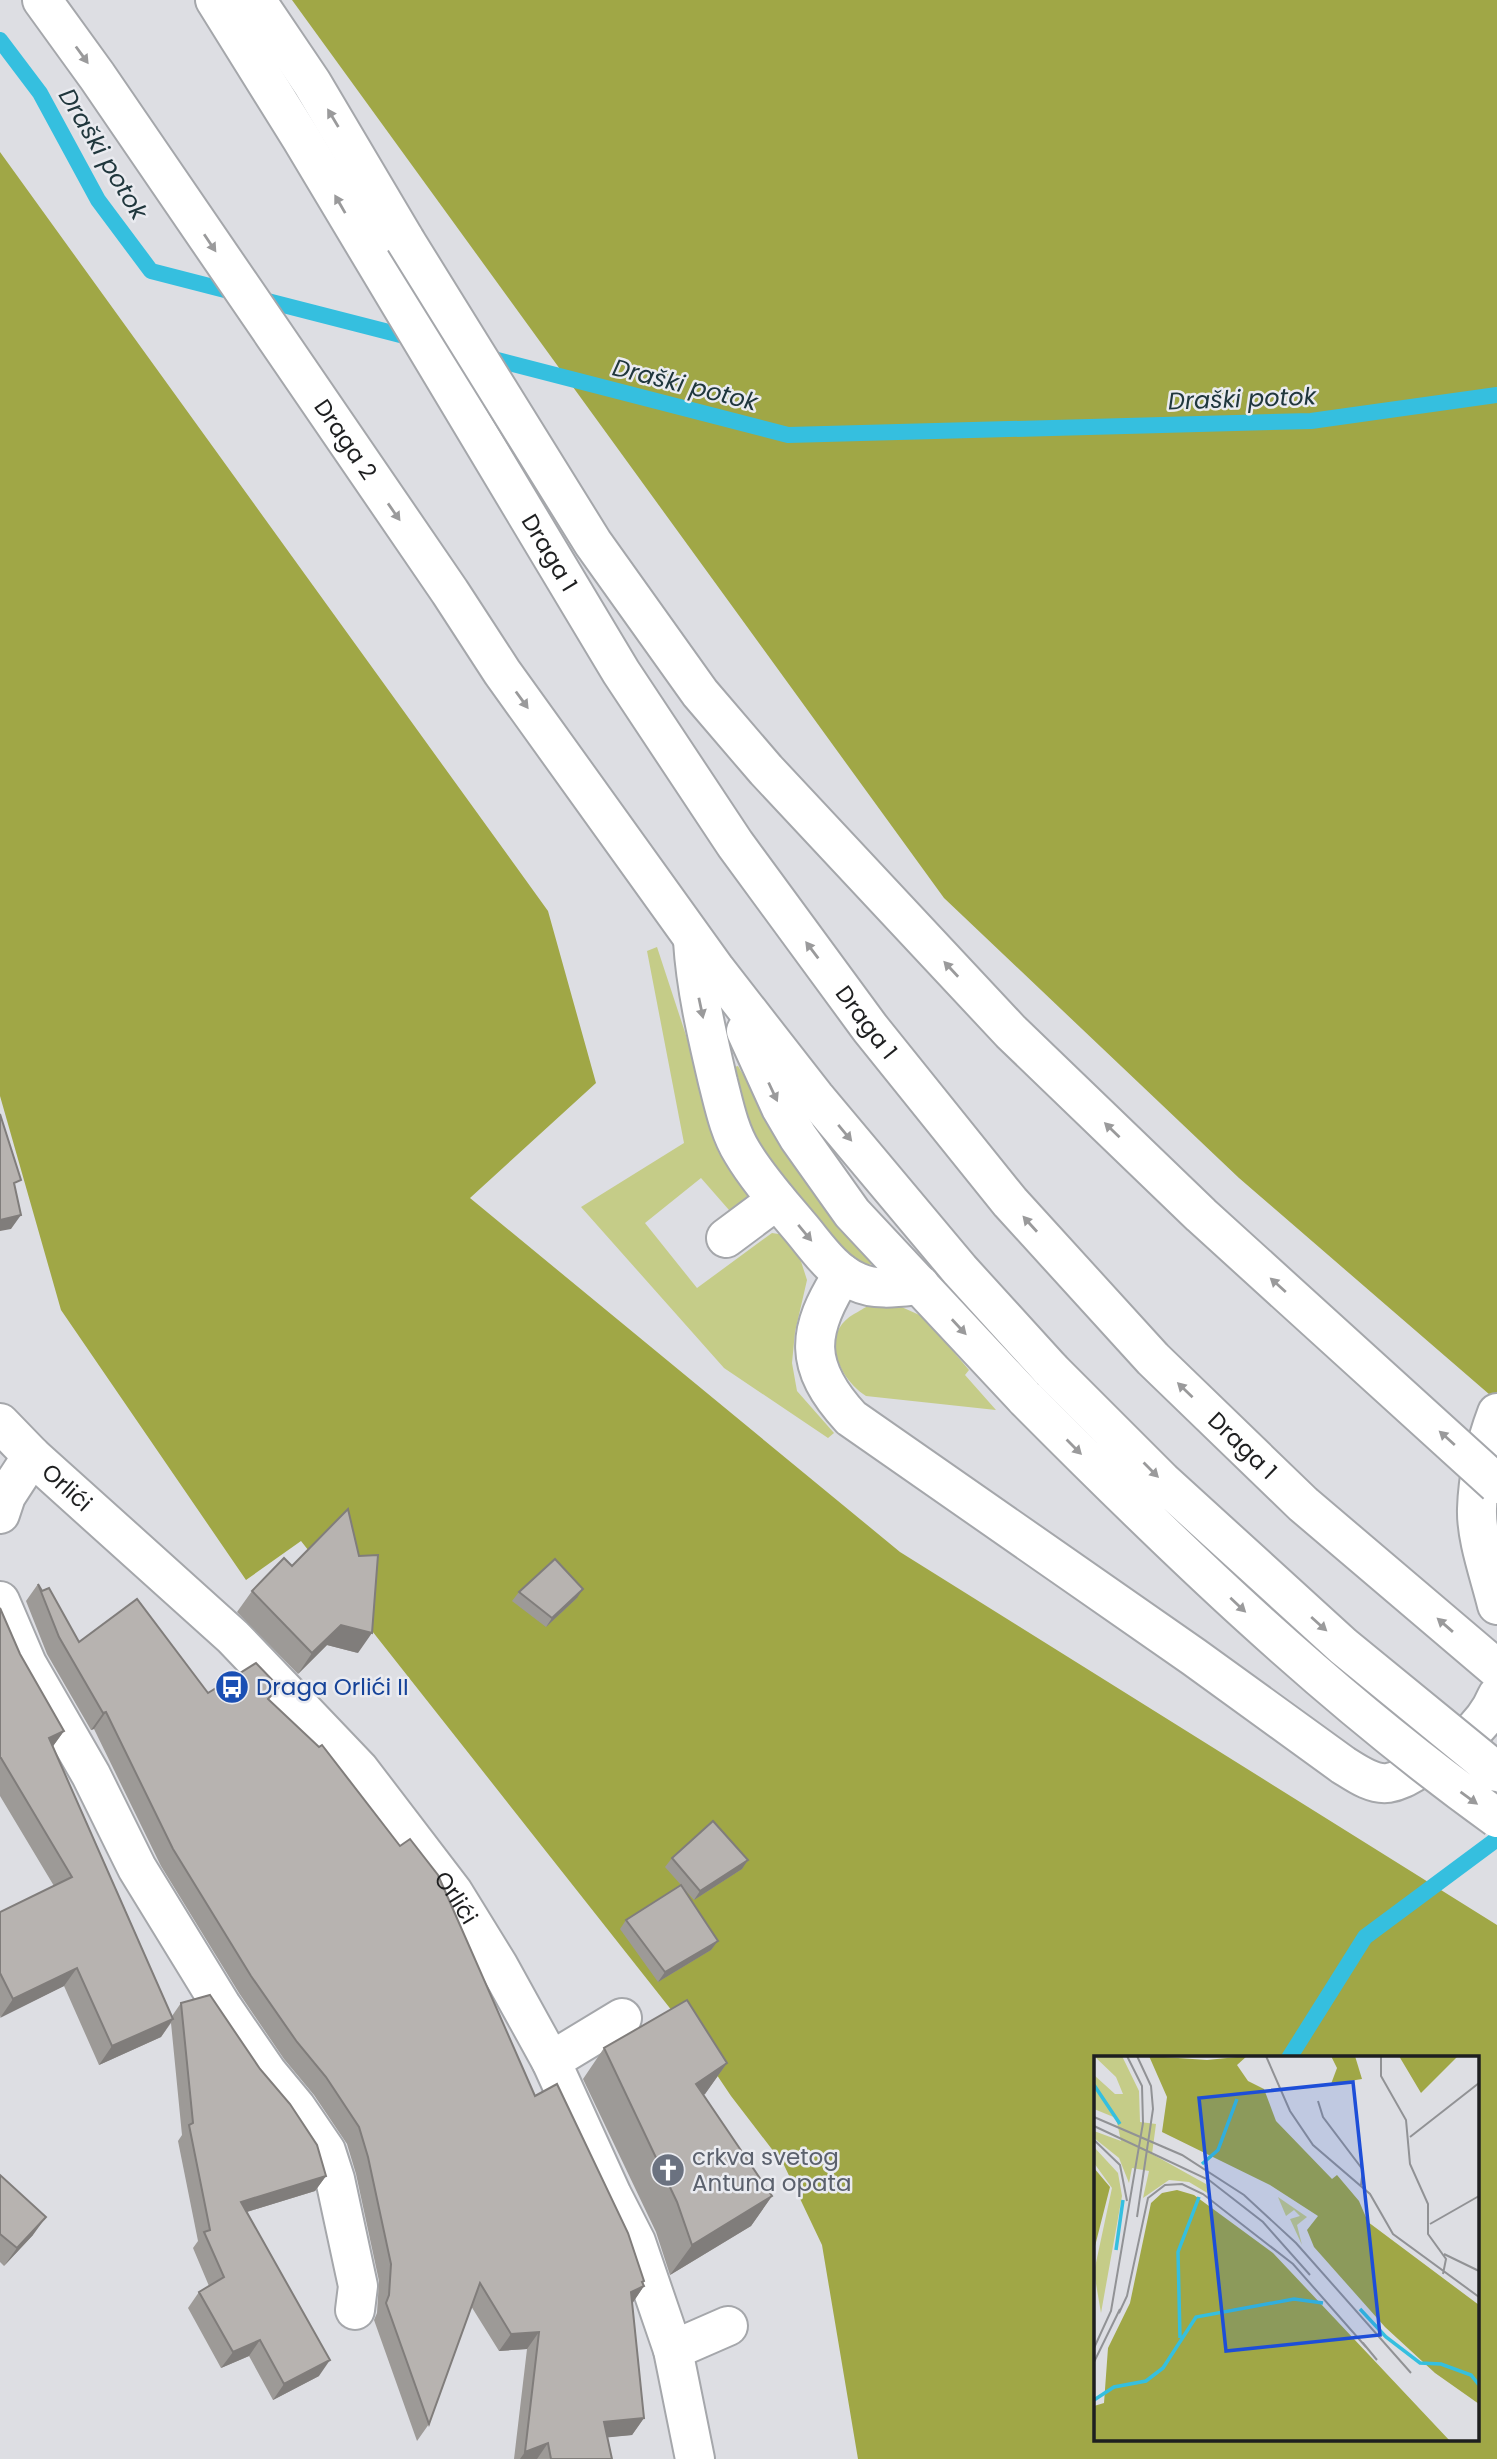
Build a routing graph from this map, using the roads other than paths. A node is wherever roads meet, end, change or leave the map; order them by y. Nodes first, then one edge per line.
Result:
1 (42, 0) edge
2 (215, 0) edge
3 (256, 0) edge
4 (694, 941) junction
5 (726, 984) junction
6 (777, 1200) junction
7 (726, 1238) dead end
8 (843, 1274) junction
9 (920, 1285) junction
10 (1497, 1413) edge
11 (0, 1423) edge
12 (32, 1456) junction
13 (1497, 1484) edge
14 (0, 1514) edge
15 (0, 1601) edge
16 (1497, 1605) edge
17 (1497, 1668) edge
18 (1497, 1696) edge
19 (1497, 1772) edge
20 (1497, 1818) edge
21 (622, 2018) dead end
22 (551, 2061) junction
23 (355, 2309) dead end
24 (728, 2326) dead end
25 (673, 2350) junction
26 (695, 2459) edge

1 -> 4 main road, Draga 2
17 -> 2 main road, Draga 1
13 -> 3 main road, bridge
4 - 5 main road, Draga 2
4 -> 6 main road
5 -> 9 main road
5 -> 19 main road, bridge
6 - 7 main road
6 -> 8 main road
8 - 9 main road
8 - 18 main road
9 -> 20 main road, bridge
10 - 16 main road
11 - 12 main road, Orlići
12 - 14 main road, Orlići
12 - 22 main road, Orlići
15 - 23 main road
21 - 22 main road
22 - 25 main road, Orlići
24 - 25 main road
25 - 26 main road, Orlići

